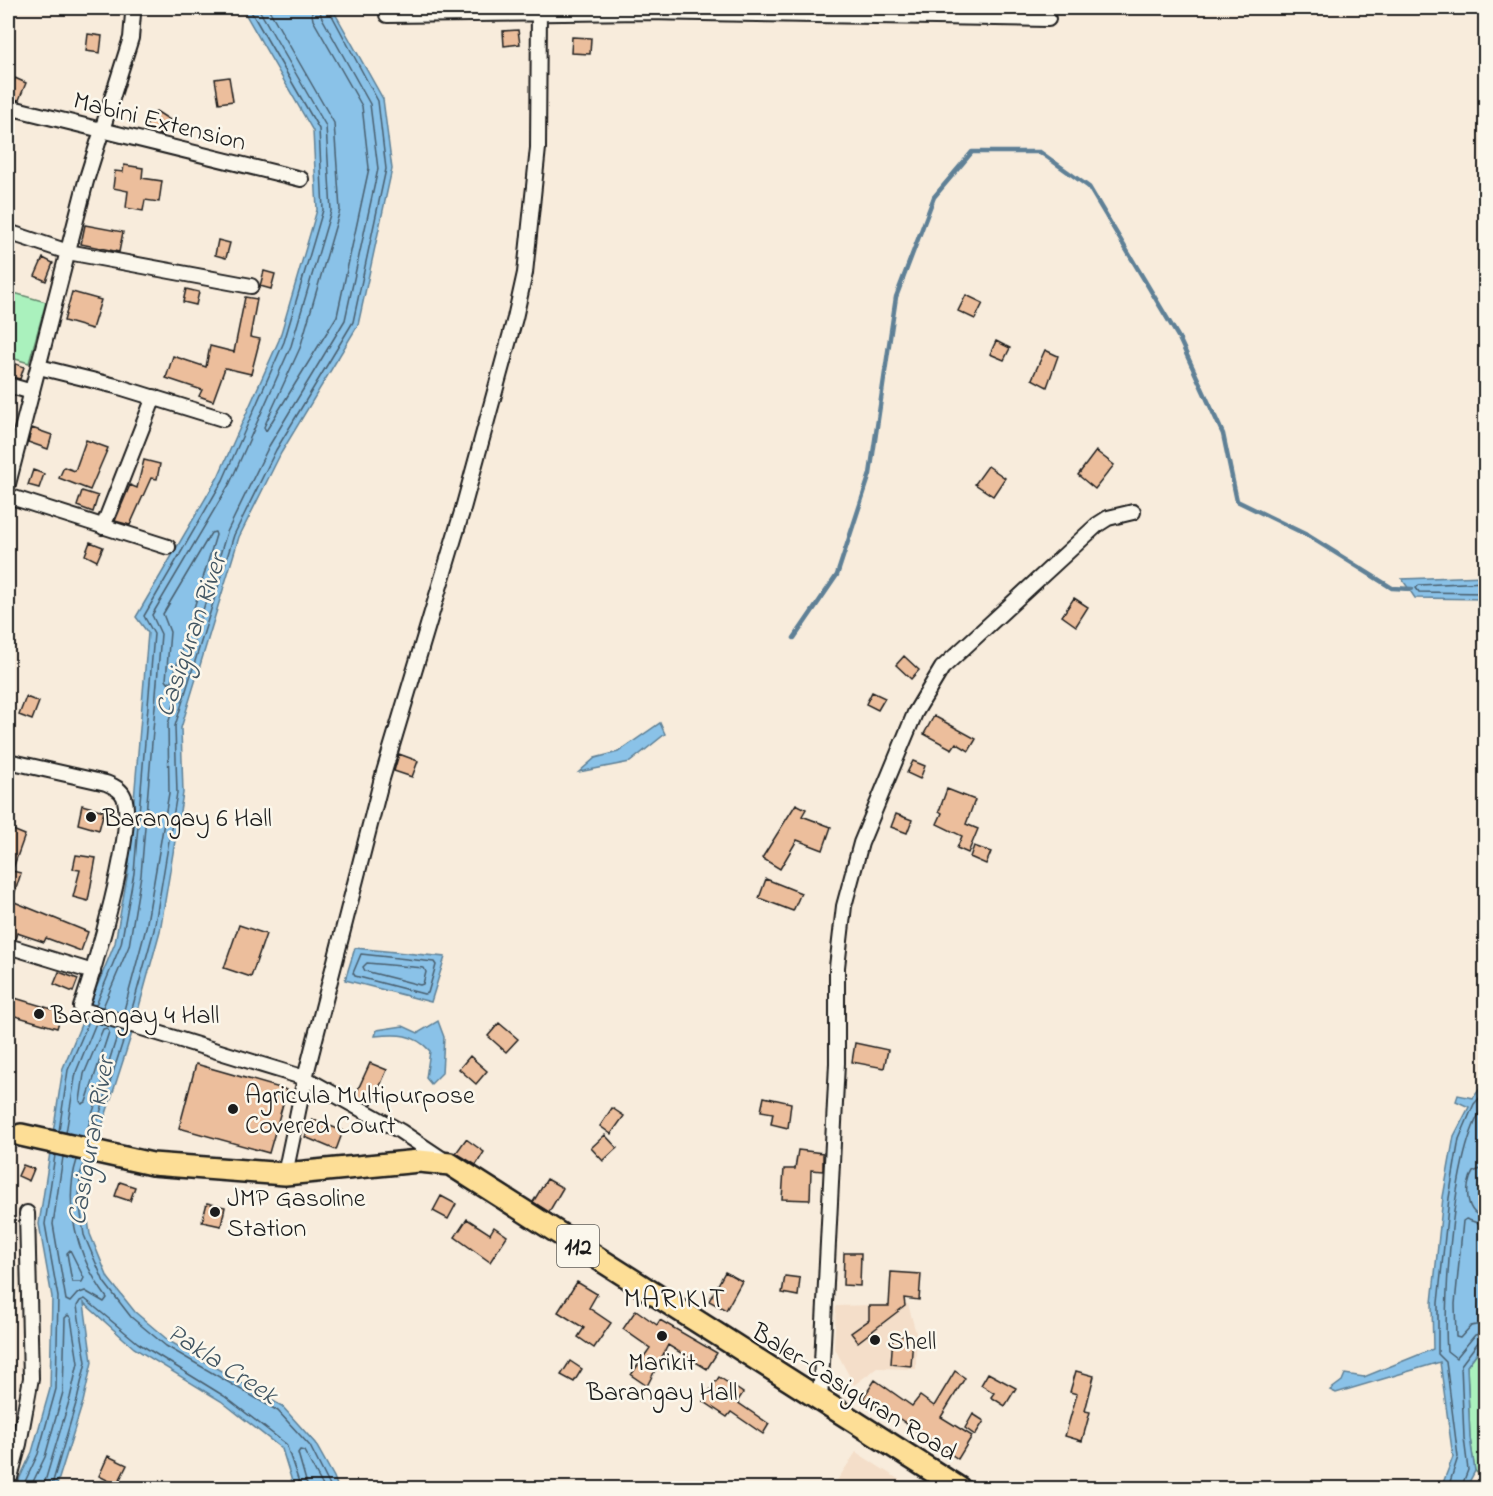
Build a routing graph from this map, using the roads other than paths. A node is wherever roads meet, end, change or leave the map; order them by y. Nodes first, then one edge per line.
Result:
1 (387, 8) edge
2 (539, 10) edge
3 (586, 10) edge
4 (646, 10) edge
5 (707, 10) edge
6 (454, 11) edge
7 (776, 11) edge
8 (836, 12) edge
9 (900, 12) edge
10 (964, 13) edge
11 (133, 14) dead end
12 (1048, 19) dead end
13 (8, 108) edge
14 (102, 130) junction
15 (301, 179) dead end
16 (8, 232) edge
17 (68, 252) junction
18 (251, 286) dead end
19 (39, 367) junction
20 (8, 385) edge
21 (33, 392) junction
22 (154, 397) junction
23 (223, 419) dead end
24 (8, 484) edge
25 (8, 496) edge
26 (1133, 512) dead end
27 (103, 527) junction
28 (168, 547) dead end
29 (8, 761) edge
30 (8, 946) edge
31 (93, 972) junction
32 (305, 1078) junction
33 (21, 1135) dead end
34 (450, 1164) junction
35 (285, 1174) junction
36 (27, 1213) dead end
37 (820, 1402) junction
38 (8, 1485) edge
39 (959, 1488) edge

1 - 6 street
2 - 3 street
2 - 6 street
2 - 32 street
3 - 4 street
4 - 5 street
5 - 7 street
7 - 8 street
8 - 9 street
9 - 10 street
10 - 12 street
11 - 14 street
13 - 14 street, Mabini Extension
14 - 15 street, Mabini Extension
14 - 17 street
16 - 17 street
17 - 18 street
17 - 19 street
19 - 21 street
19 - 22 street
20 - 21 street
21 - 24 street
22 - 23 street
22 - 27 street
25 - 27 street
26 - 37 street
27 - 28 street
29 - 31 street
30 - 31 street
31 - 32 street
32 - 34 street
32 - 35 street
33 - 35 main road, Baler-Casiguran Road / 112
34 - 35 main road, Baler-Casiguran Road / 112
34 - 37 main road, Baler-Casiguran Road / 112
36 - 38 street
37 - 39 main road, Baler-Casiguran Road / 112

